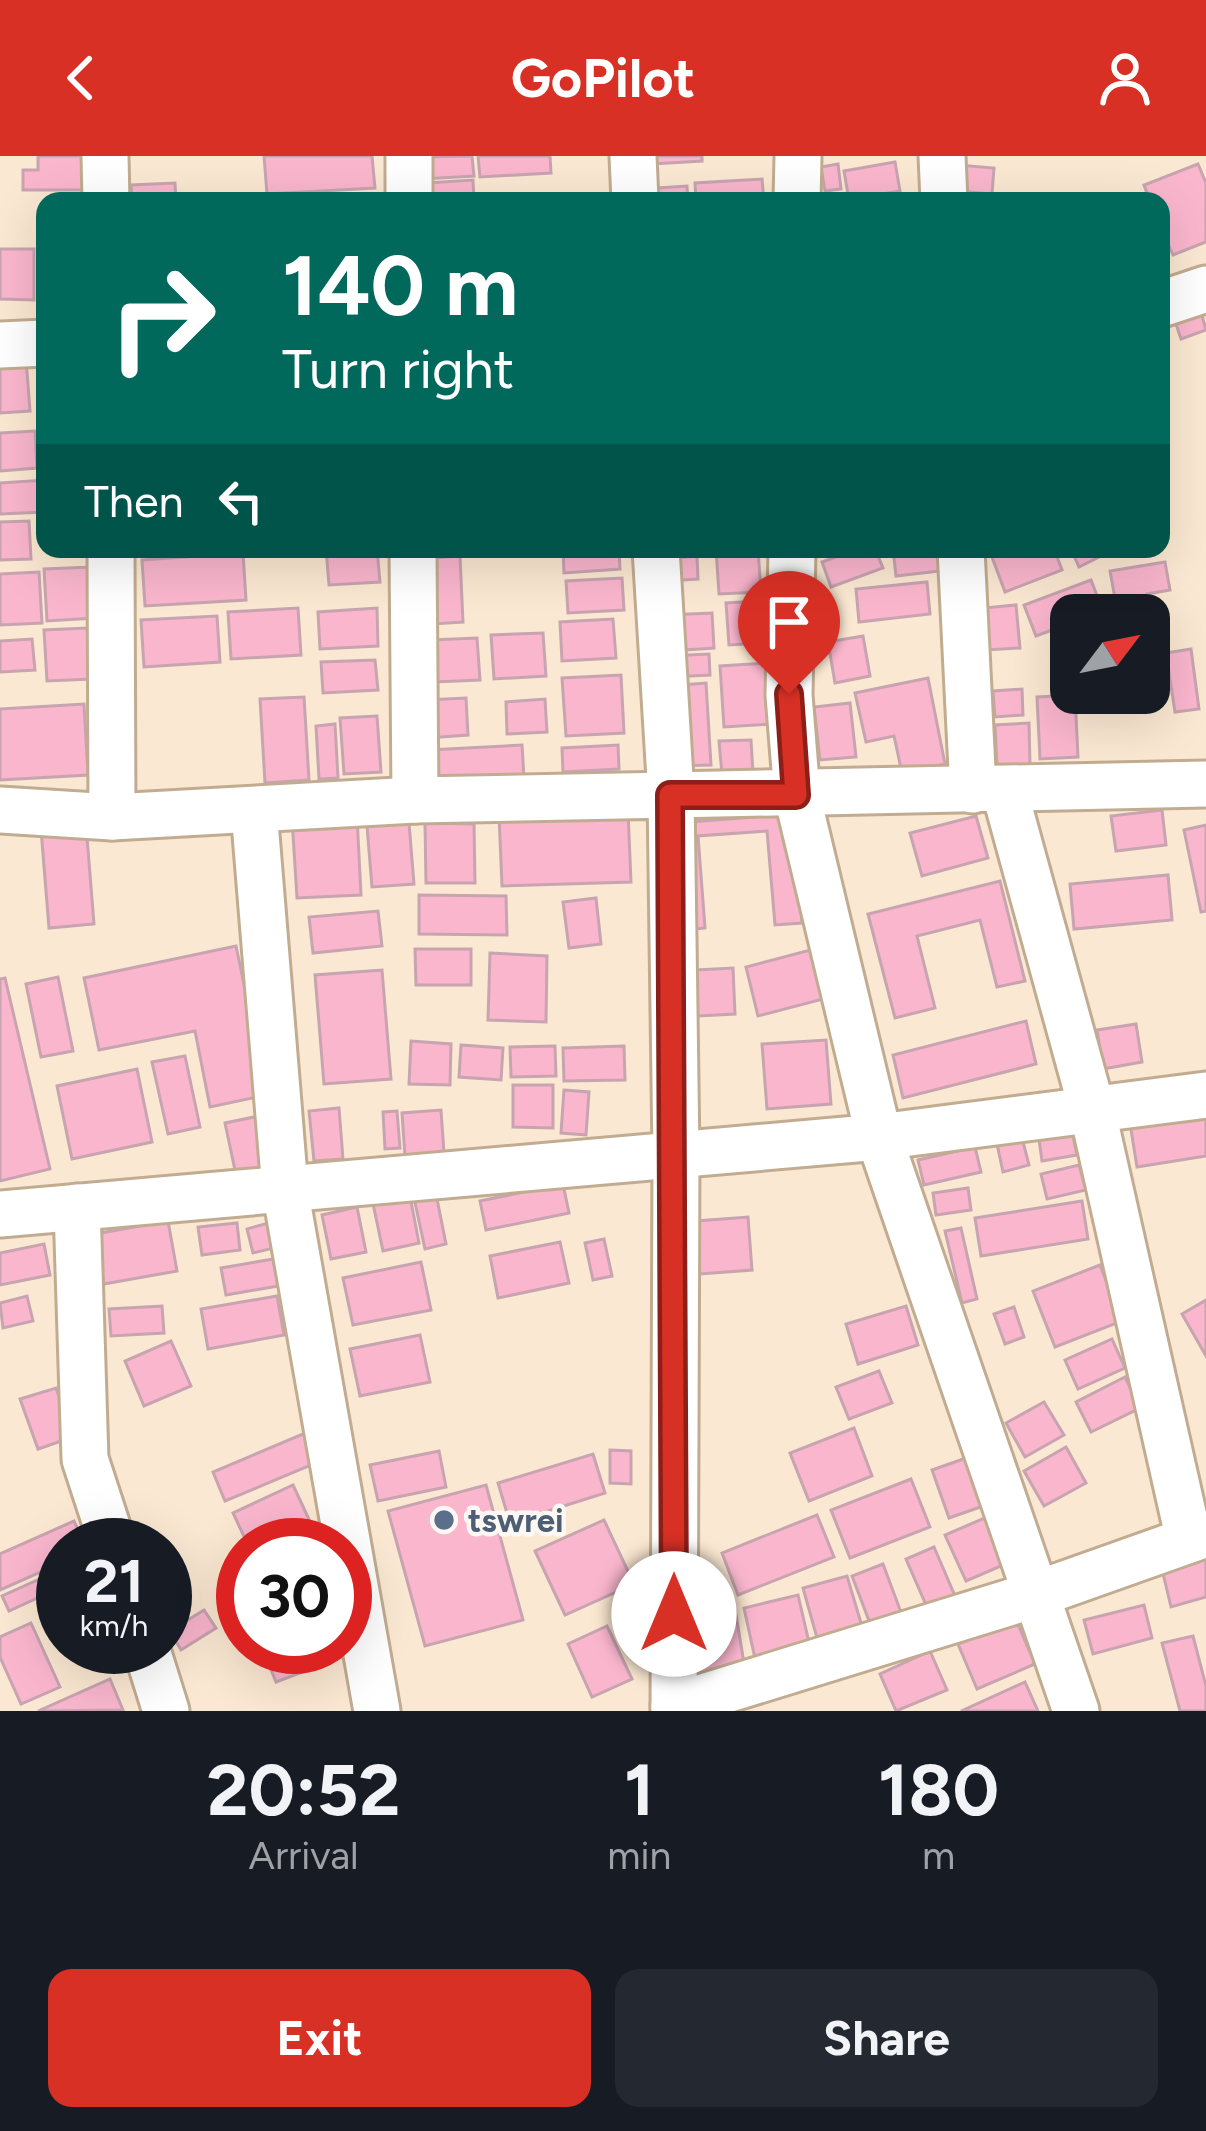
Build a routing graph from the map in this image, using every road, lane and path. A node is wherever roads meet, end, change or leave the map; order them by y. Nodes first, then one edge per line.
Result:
1 (105, 156) edge
2 (409, 156) edge
3 (633, 156) edge
4 (798, 156) edge
5 (943, 156) edge
6 (106, 192) edge
7 (409, 192) edge
8 (635, 192) edge
9 (797, 192) edge
10 (944, 192) edge
11 (1206, 289) edge
12 (1170, 301) edge
13 (36, 343) edge
14 (0, 345) edge
15 (111, 558) edge
16 (413, 558) edge
17 (657, 558) edge
18 (792, 558) edge
19 (962, 558) edge
20 (1206, 784) edge
21 (989, 789) junction
22 (670, 795) junction
23 (796, 795) junction
24 (415, 800) junction
25 (0, 810) edge
26 (254, 810) junction
27 (112, 817) junction
28 (1206, 1094) edge
29 (1092, 1109) junction
30 (880, 1137) junction
31 (676, 1154) junction
32 (285, 1190) junction
33 (77, 1208) junction
34 (0, 1214) edge
35 (104, 1518) edge
36 (1198, 1537) edge
37 (1037, 1594) junction
38 (154, 1674) edge
39 (674, 1708) edge
40 (166, 1711) edge
41 (376, 1711) edge
42 (1076, 1711) edge

1 - 6 street
2 - 7 street
3 - 8 street
4 - 9 street
5 - 10 street
11 - 12 street
13 - 14 street
15 - 27 street
16 - 24 street
17 - 22 street
18 - 23 street
19 - 21 street
20 - 21 street
21 - 23 street
21 - 29 street
22 - 23 street
22 - 24 street
22 - 31 street
23 - 30 street
24 - 26 street
25 - 27 street
26 - 27 street
26 - 32 street
28 - 29 street
29 - 30 street
29 - 36 street
30 - 31 street
30 - 37 street
31 - 32 street
31 - 39 street
32 - 33 street
32 - 41 street
33 - 34 street
33 - 35 street
36 - 37 street
37 - 39 street
37 - 42 street
38 - 40 street

